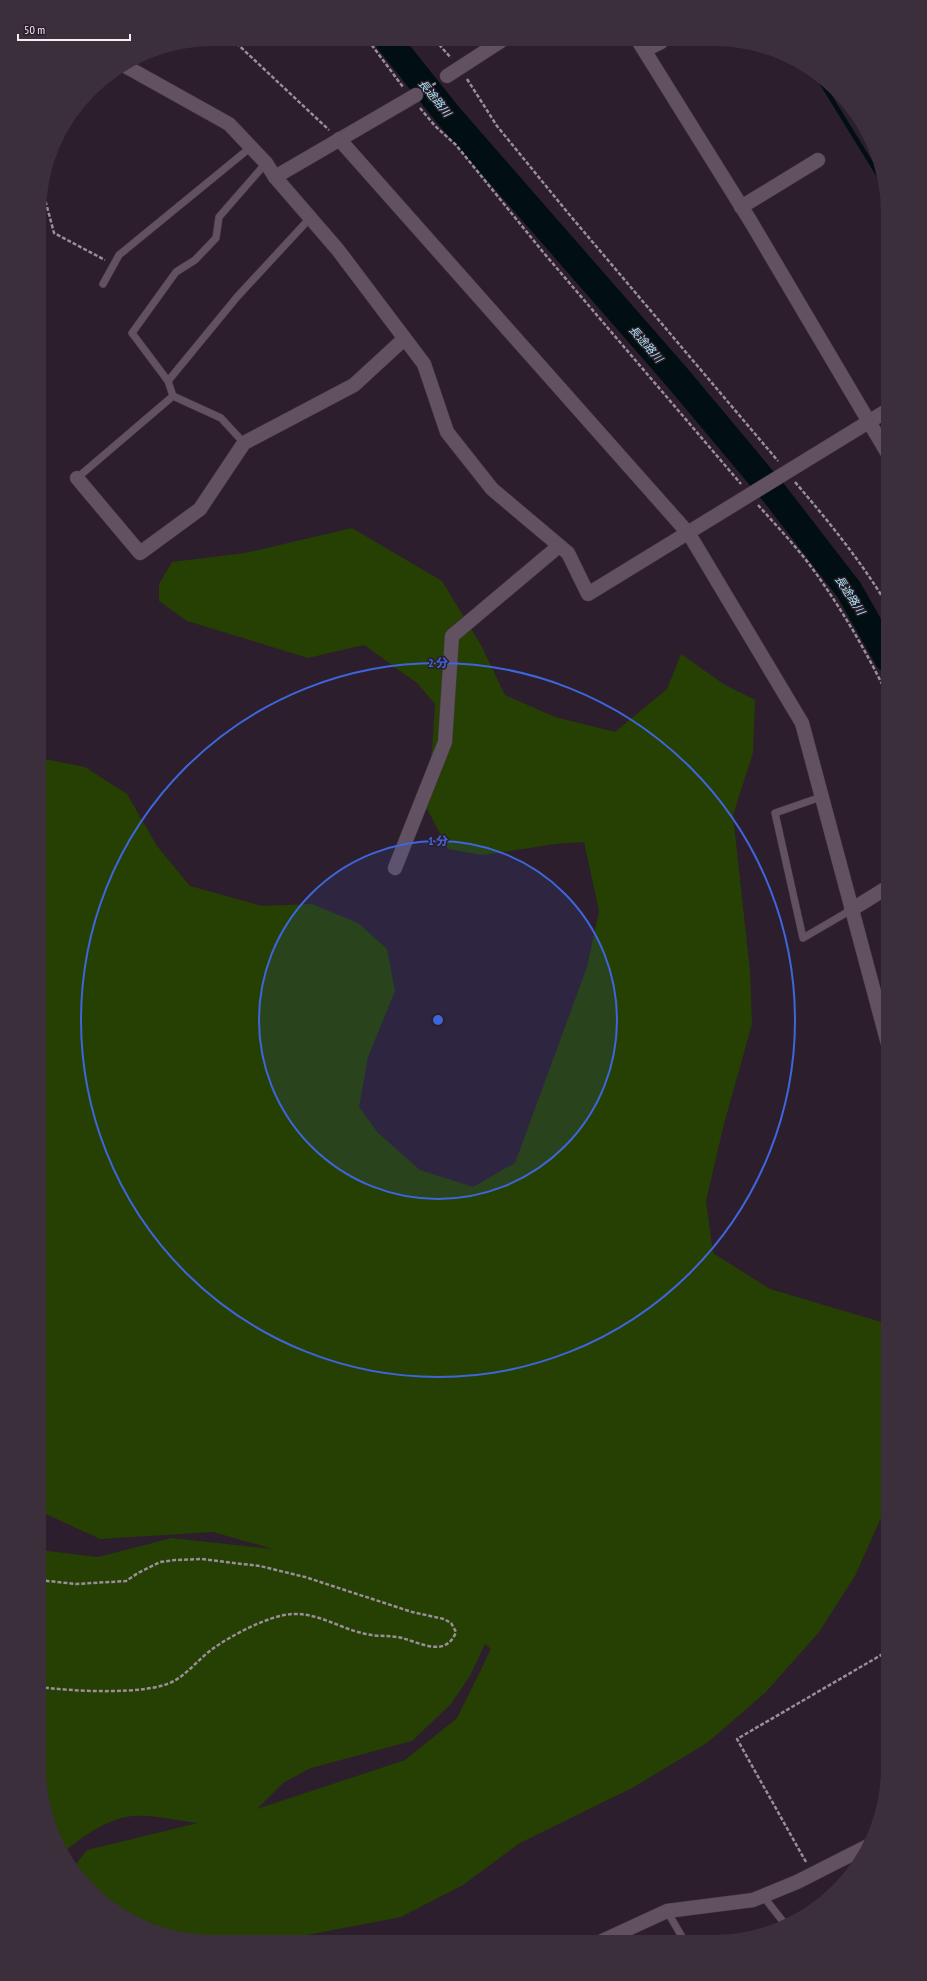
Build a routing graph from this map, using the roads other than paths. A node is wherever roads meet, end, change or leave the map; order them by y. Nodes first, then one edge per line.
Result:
1 (493, 46) edge
2 (642, 46) edge
3 (129, 68) edge
4 (447, 76) road end
5 (414, 96) road end
6 (340, 139) junction
7 (251, 147) junction
8 (818, 160) dead end
9 (266, 164) junction
10 (275, 177) junction
11 (741, 207) junction
12 (312, 217) junction
13 (103, 284) dead end
14 (404, 339) junction
15 (168, 381) junction
16 (173, 396) junction
17 (881, 414) edge
18 (868, 422) junction
19 (244, 443) junction
20 (881, 443) edge
21 (77, 478) joint
22 (689, 534) junction
23 (559, 546) junction
24 (821, 797) junction
25 (395, 868) dead end
26 (881, 891) edge
27 (851, 910) junction
28 (881, 1019) edge
29 (860, 1850) edge
30 (762, 1896) junction
31 (667, 1911) junction
32 (782, 1920) edge
33 (615, 1935) edge
34 (681, 1935) edge

1 - 4 street
2 - 11 street
3 - 7 street
5 - 6 street
6 - 10 street
6 - 22 street
7 - 9 street
7 - 13 lane
8 - 11 street
9 - 10 street
9 - 15 lane
10 - 12 street
11 - 18 street
12 - 14 street
12 - 15 lane
14 - 19 street
14 - 23 street
15 - 16 lane
16 - 19 lane
16 - 21 lane
17 - 18 street
18 - 20 street
18 - 22 street
19 - 21 street
22 - 23 street
22 - 24 street
23 - 25 street
24 - 27 street
24 - 27 lane
26 - 27 street
27 - 28 street
29 - 30 street
30 - 31 street
30 - 32 lane
31 - 33 street
31 - 34 lane

